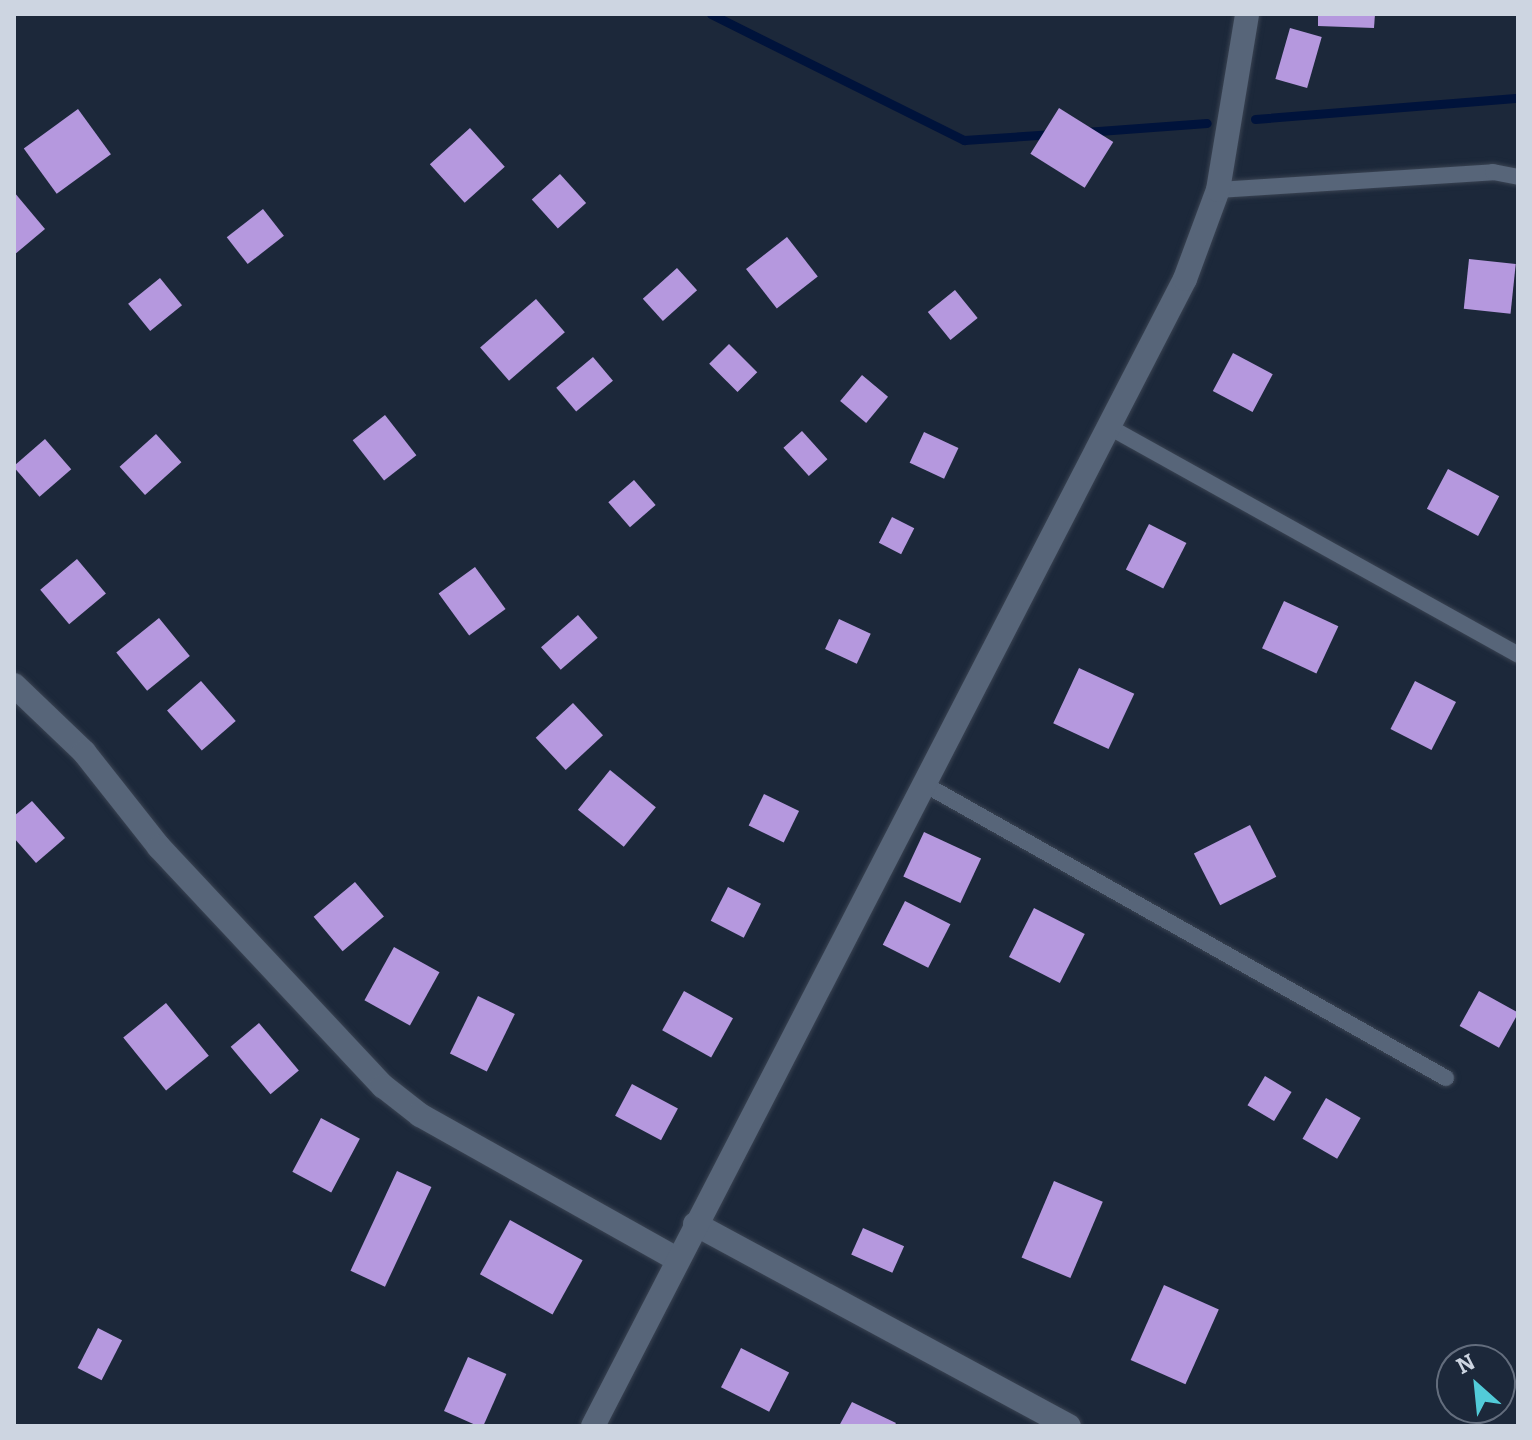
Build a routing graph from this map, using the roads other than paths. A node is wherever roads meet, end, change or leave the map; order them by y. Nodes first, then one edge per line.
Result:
1 (1247, 14) edge
2 (1518, 177) edge
3 (1218, 190) junction
4 (1109, 427) junction
5 (1518, 655) edge
6 (14, 685) edge
7 (924, 784) junction
8 (1446, 1078) dead end
9 (695, 1224) junction
10 (677, 1259) junction
11 (593, 1426) edge
12 (1069, 1426) edge

1 - 3 street
2 - 3 lane
3 - 4 street
4 - 5 lane
4 - 7 street
6 - 10 street
7 - 8 lane
7 - 9 street
9 - 10 street
9 - 12 street
10 - 11 street

